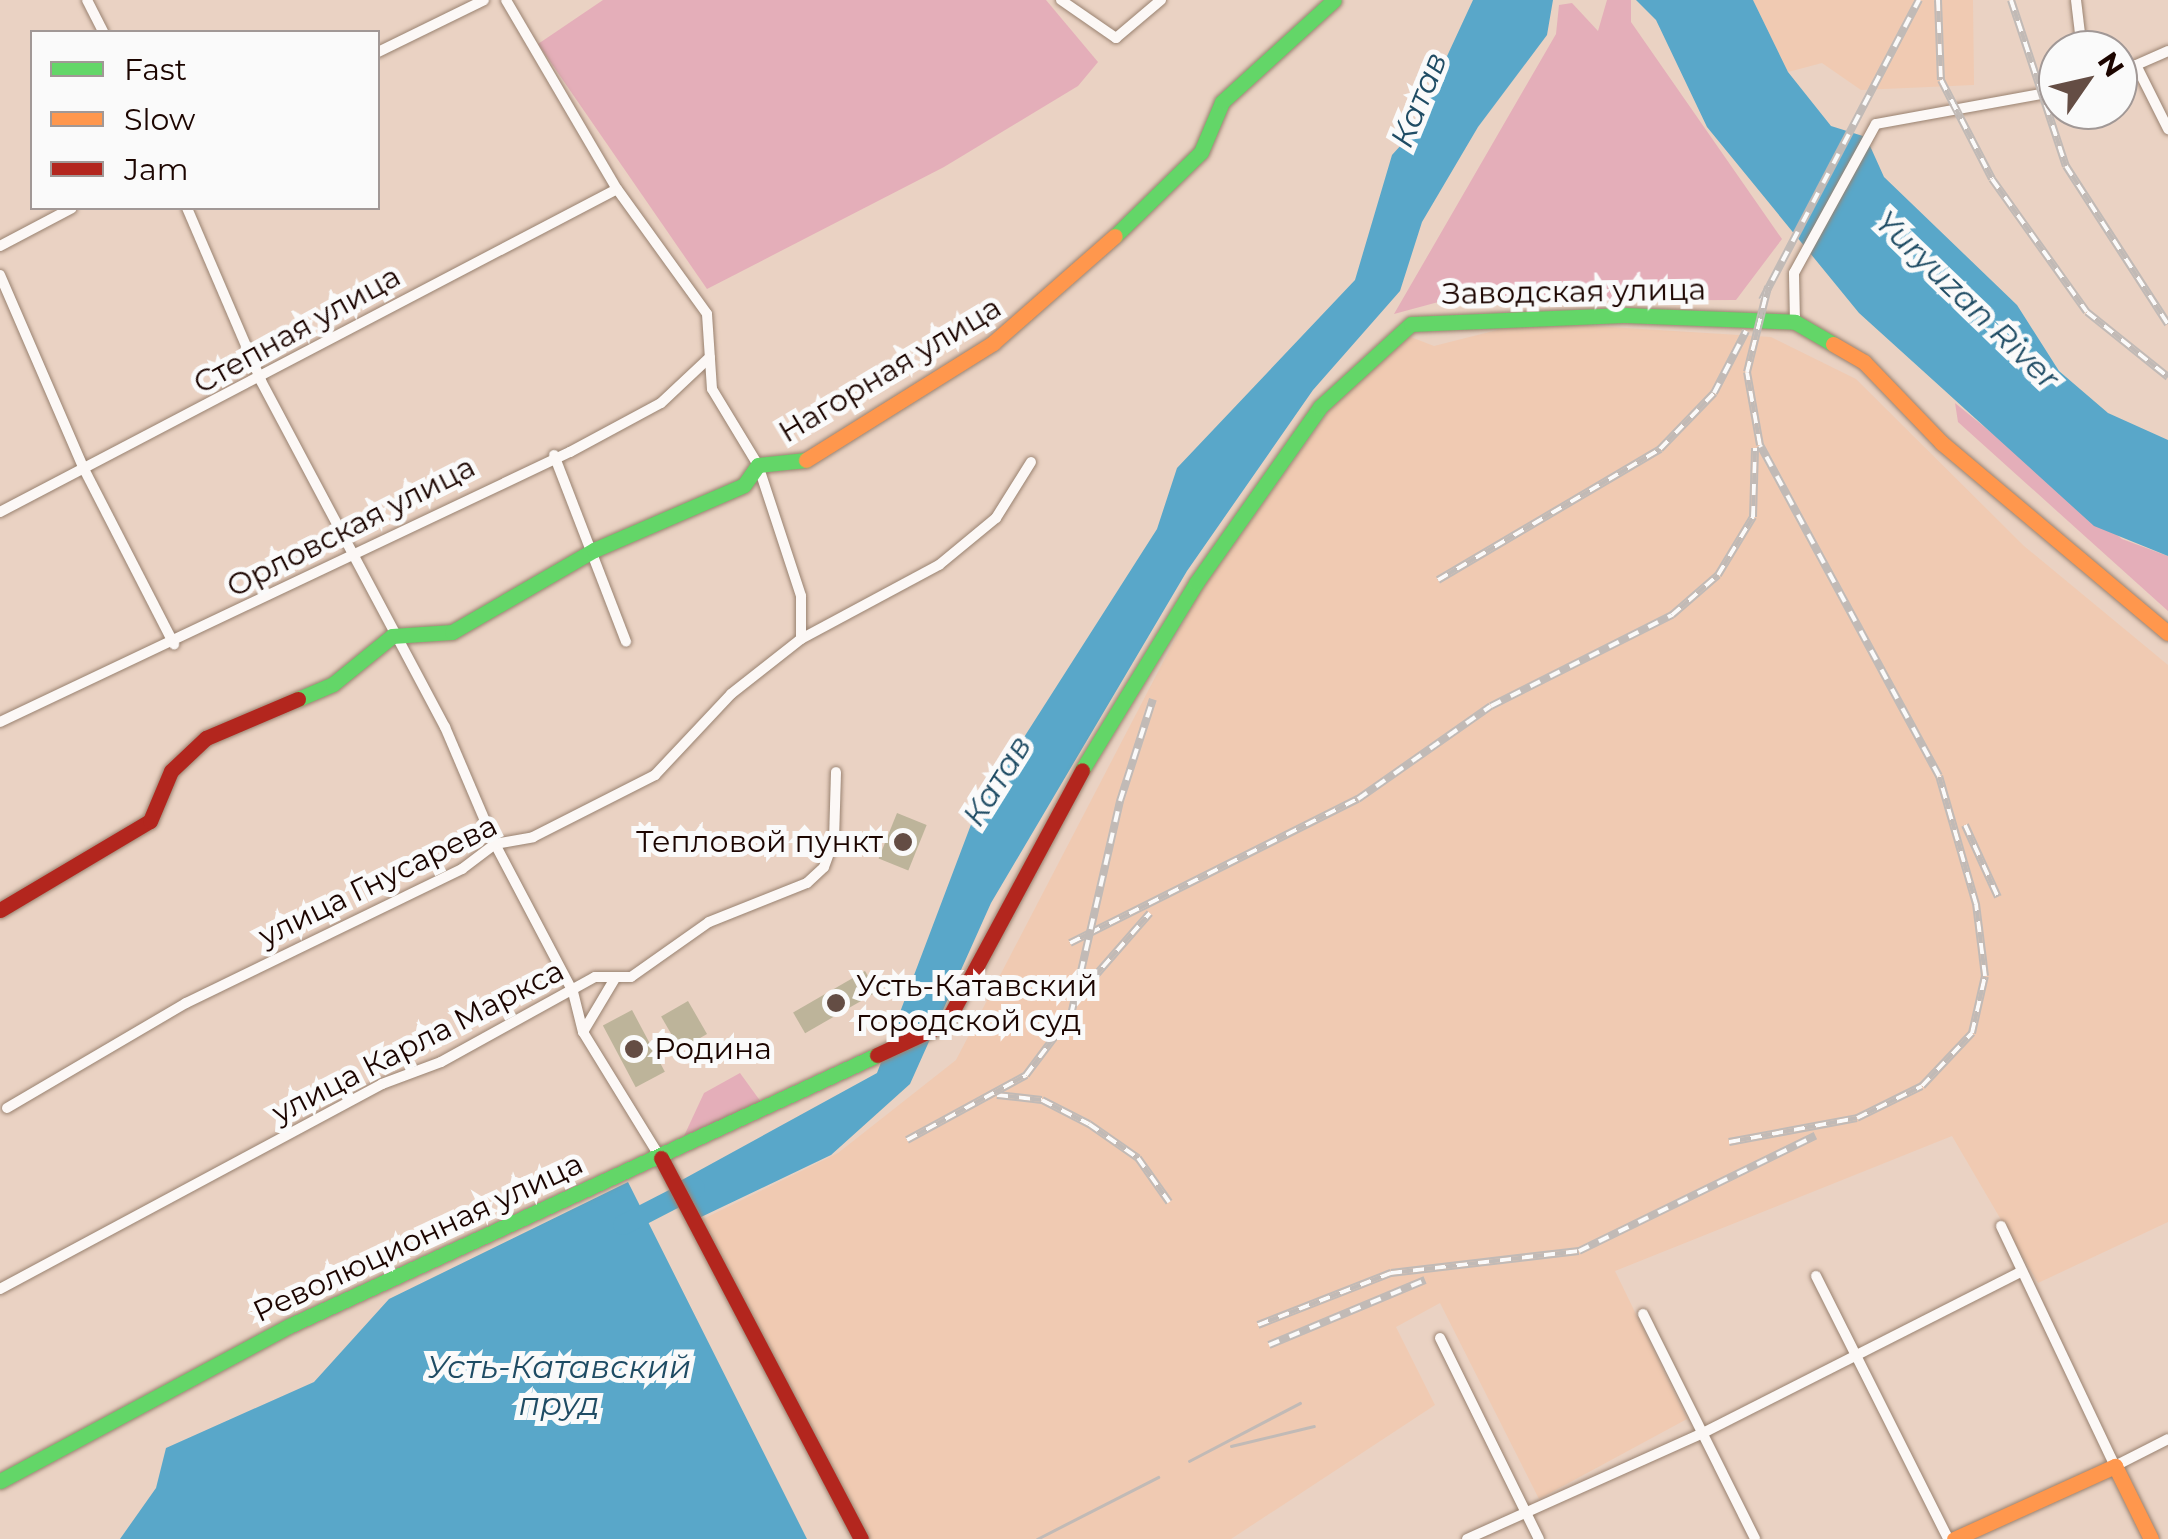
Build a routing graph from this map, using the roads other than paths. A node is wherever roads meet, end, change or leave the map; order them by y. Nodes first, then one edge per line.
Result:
1 (87, 0) edge
2 (484, 0) edge
3 (506, 0) edge
4 (1060, 0) edge
5 (1160, 0) edge
6 (1334, 0) edge
7 (2076, 0) edge
8 (102, 30) edge
9 (2080, 30) edge
10 (380, 51) edge
11 (2168, 51) edge
12 (2138, 64) edge
13 (2138, 69) edge
14 (2038, 95) edge
15 (2168, 129) edge
16 (618, 189) junction
17 (68, 210) edge
18 (188, 210) edge
19 (0, 246) edge
20 (0, 275) edge
21 (1795, 322) junction
22 (710, 357) junction
23 (260, 381) junction
24 (554, 454) junction
25 (1032, 462) dead end
26 (758, 465) junction
27 (85, 471) junction
28 (0, 512) edge
29 (348, 550) junction
30 (594, 550) junction
31 (2168, 633) edge
32 (392, 636) junction
33 (801, 639) junction
34 (626, 642) dead end
35 (174, 644) junction
36 (0, 722) edge
37 (836, 772) dead end
38 (495, 844) junction
39 (0, 910) edge
40 (614, 980) junction
41 (573, 992) junction
42 (946, 1023) joint
43 (583, 1032) junction
44 (7, 1108) dead end
45 (661, 1158) junction
46 (2001, 1226) dead end
47 (2021, 1272) junction
48 (1816, 1276) dead end
49 (0, 1289) edge
50 (1643, 1314) dead end
51 (1440, 1338) dead end
52 (1852, 1356) junction
53 (1704, 1432) junction
54 (2168, 1438) edge
55 (2115, 1466) junction
56 (0, 1481) edge
57 (1526, 1512) junction
58 (861, 1539) edge
59 (1467, 1539) edge
60 (1539, 1539) edge
61 (1756, 1539) edge
62 (1951, 1539) edge
63 (2151, 1539) edge

1 - 8 street
2 - 10 street
3 - 16 street
4 - 5 street
6 - 26 street, Нагорная улица
7 - 9 street
11 - 12 street
13 - 15 street
14 - 21 street
16 - 22 street
16 - 23 street, Степная улица
17 - 19 street
18 - 23 street
20 - 27 street
21 - 31 street, Заводская улица
21 - 42 street, Заводская улица
22 - 24 street, Орловская улица
22 - 26 street
23 - 27 street, Степная улица
23 - 29 street
24 - 29 street, Орловская улица
24 - 30 street
25 - 33 street, улица Гнусарева
26 - 30 street, Нагорная улица
26 - 33 street
27 - 28 street, Степная улица
27 - 35 street
29 - 32 street
29 - 35 street, Орловская улица
30 - 32 street, Нагорная улица
30 - 34 street
32 - 38 street
32 - 39 street
33 - 38 street, улица Гнусарева
35 - 36 street, Орловская улица
37 - 40 street, улица Карла Маркса
38 - 41 street
38 - 44 street, улица Гнусарева
40 - 41 street, улица Карла Маркса
40 - 43 street
41 - 43 street
41 - 49 street, улица Карла Маркса
42 - 45 street, Революционная улица
43 - 45 street
45 - 56 street, Революционная улица
45 - 58 street
46 - 47 street
47 - 52 street
47 - 55 street
48 - 52 street
50 - 53 street
51 - 57 street
52 - 53 street
52 - 62 street
53 - 57 street
53 - 61 street
54 - 55 street
55 - 62 street
55 - 63 street
57 - 59 street
57 - 60 street

